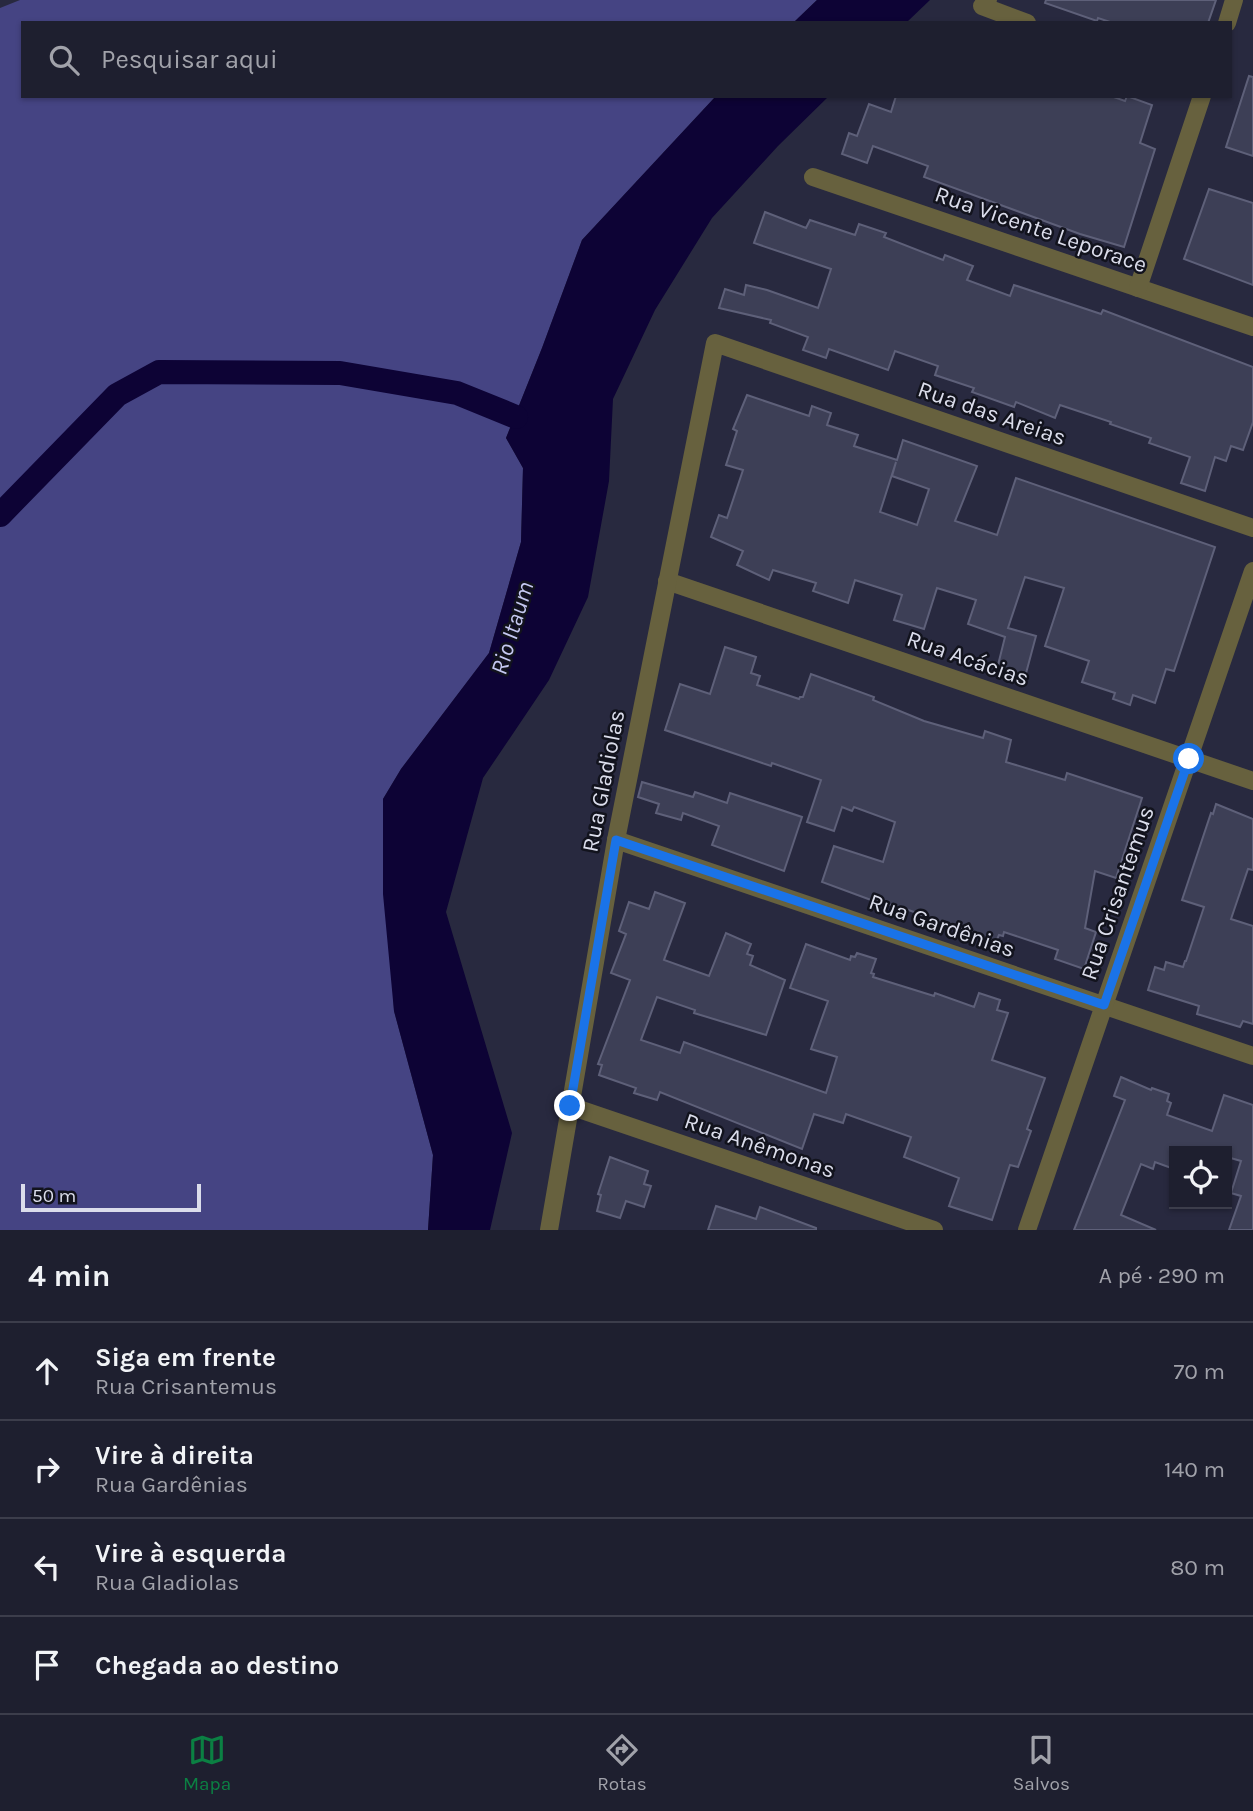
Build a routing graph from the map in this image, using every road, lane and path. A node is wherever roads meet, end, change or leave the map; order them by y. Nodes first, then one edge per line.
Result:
1 (1234, 0) edge
2 (985, 3) edge
3 (1023, 21) edge
4 (1228, 21) edge
5 (1201, 98) edge
6 (813, 177) dead end
7 (1138, 288) junction
8 (1253, 327) edge
9 (715, 344) joint
10 (1253, 528) edge
11 (1253, 571) edge
12 (667, 581) junction
13 (1189, 759) junction
14 (1253, 781) edge
15 (616, 840) junction
16 (1104, 1005) junction
17 (1253, 1056) edge
18 (570, 1106) junction
19 (549, 1230) edge
20 (934, 1230) edge
21 (1027, 1230) edge

1 - 4 street
2 - 3 street
5 - 7 street
6 - 7 street, Rua Vicente Leporace
7 - 8 street, Rua Vicente Leporace
9 - 10 street, Rua das Areias
9 - 12 street, Rua Gladiolas
11 - 13 street, Rua Crisantemus
12 - 13 street, Rua Acácias
12 - 15 street, Rua Gladiolas
13 - 14 street, Rua Acácias
13 - 16 street, Rua Crisantemus
15 - 16 street, Rua Gardênias
15 - 18 street, Rua Gladiolas
16 - 17 street, Rua Gardênias
16 - 21 street, Rua Crisantemus
18 - 19 street, Rua Gladiolas
18 - 20 street, Rua Anêmonas

